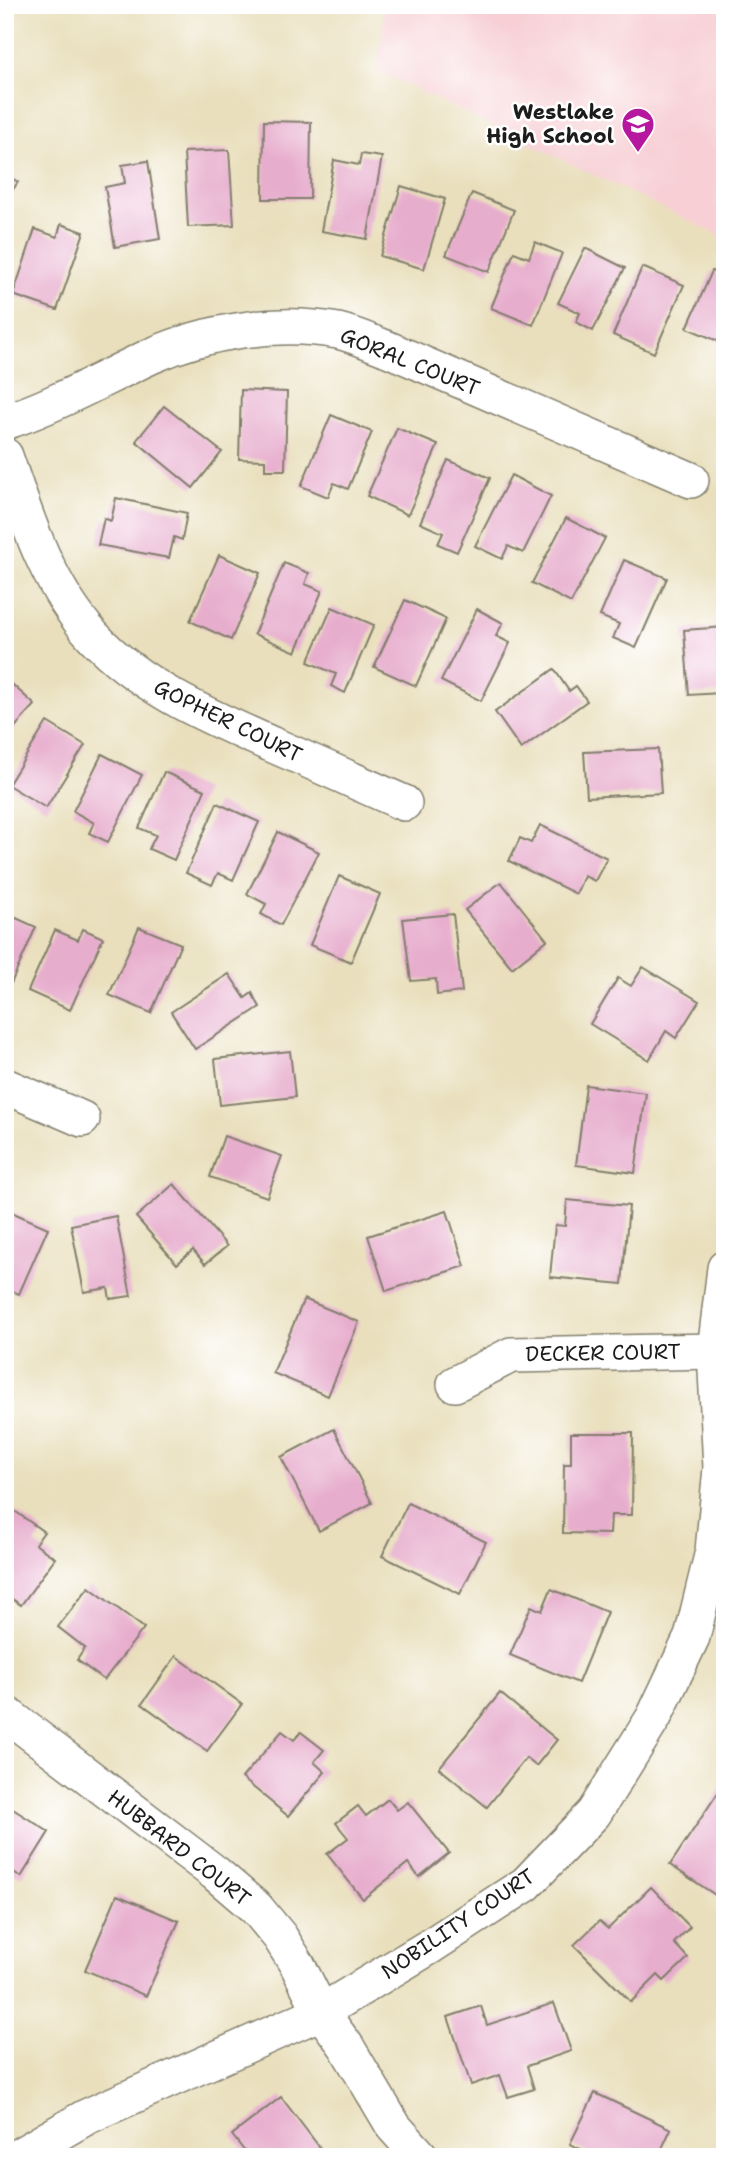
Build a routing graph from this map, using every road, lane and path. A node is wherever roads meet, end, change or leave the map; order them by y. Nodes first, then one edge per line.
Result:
1 (5, 422) edge
2 (5, 456) edge
3 (691, 480) dead end
4 (404, 803) dead end
5 (5, 1086) edge
6 (82, 1119) dead end
7 (725, 1268) edge
8 (715, 1351) junction
9 (455, 1384) dead end
10 (5, 1713) edge
11 (321, 2012) junction
12 (17, 2157) edge
13 (422, 2157) edge

1 - 3 street, GORAL COURT
2 - 4 street, GOPHER COURT
5 - 6 street
7 - 8 street, NOBILITY COURT
8 - 9 street, DECKER COURT
8 - 11 street, NOBILITY COURT
10 - 11 street, HUBBARD COURT
11 - 12 street, NOBILITY COURT
11 - 13 street, HUBBARD COURT

